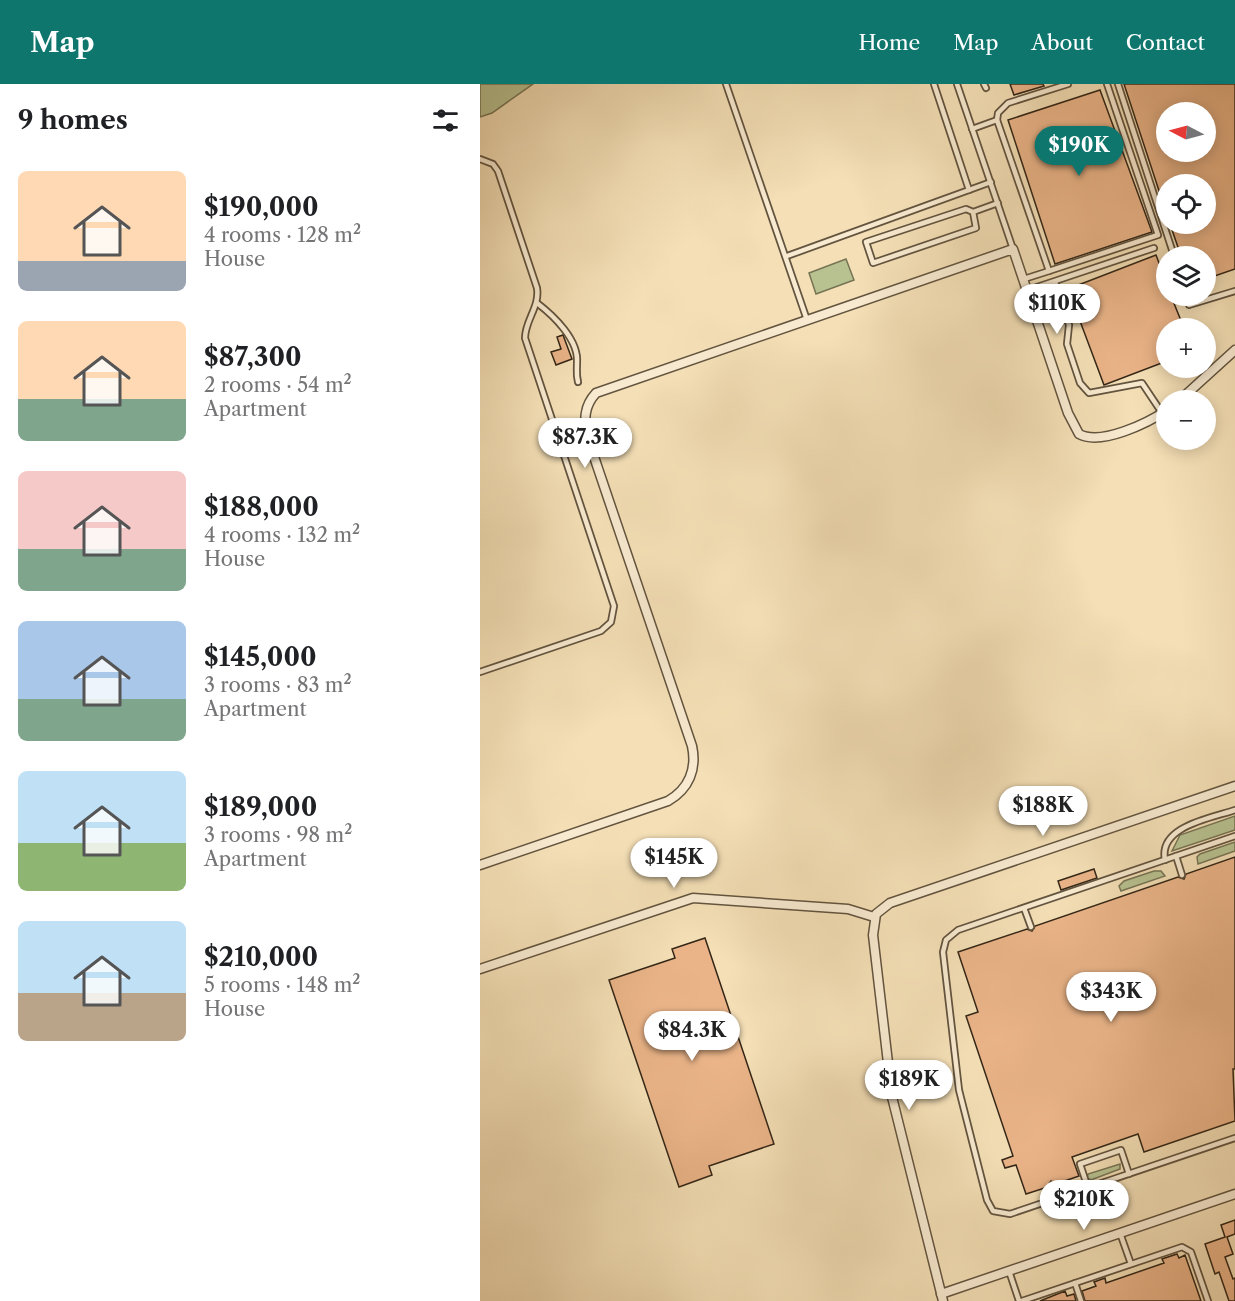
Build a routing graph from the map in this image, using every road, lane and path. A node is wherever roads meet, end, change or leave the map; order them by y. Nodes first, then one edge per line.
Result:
1 (726, 84) edge
2 (934, 84) edge
3 (957, 84) edge
4 (1068, 84) edge
5 (1107, 84) edge
6 (1118, 84) edge
7 (997, 120) junction
8 (972, 129) junction
9 (480, 159) edge
10 (991, 182) junction
11 (969, 190) junction
12 (998, 203) junction
13 (973, 212) junction
14 (1171, 246) edge
15 (1154, 248) dead end
16 (1014, 249) junction
17 (786, 256) junction
18 (1049, 271) junction
19 (1024, 279) junction
20 (1055, 282) junction
21 (1028, 290) junction
22 (1235, 291) edge
23 (1216, 297) edge
24 (537, 303) junction
25 (807, 320) junction
26 (1235, 350) edge
27 (578, 382) dead end
28 (1191, 390) edge
29 (1156, 401) edge
30 (1156, 416) edge
31 (480, 672) edge
32 (1235, 786) edge
33 (1235, 810) edge
34 (1235, 836) edge
35 (1176, 856) junction
36 (1165, 860) junction
37 (480, 865) edge
38 (1182, 875) dead end
39 (1024, 908) junction
40 (874, 917) junction
41 (1030, 927) dead end
42 (480, 969) edge
43 (1235, 1138) edge
44 (1130, 1174) junction
45 (1052, 1185) dead end
46 (1088, 1188) junction
47 (1235, 1194) edge
48 (1057, 1198) junction
49 (1120, 1233) junction
50 (1131, 1264) junction
51 (1009, 1271) junction
52 (1075, 1283) junction
53 (942, 1297) edge
54 (1021, 1301) edge
55 (1081, 1301) edge
56 (1208, 1301) edge

1 - 17 lane
2 - 11 lane
3 - 8 lane
4 - 7 lane
5 - 18 lane
6 - 14 lane
7 - 8 lane
7 - 18 lane
8 - 10 lane
9 - 24 lane
10 - 11 lane
10 - 12 lane
11 - 17 lane
12 - 13 lane
12 - 16 lane
13 - 13 lane
15 - 20 lane
16 - 19 street
16 - 25 street
17 - 25 lane
18 - 19 lane
19 - 21 street
20 - 21 lane
20 - 29 lane
21 - 30 street
22 - 23 lane
24 - 27 lane
24 - 31 lane
25 - 37 street
26 - 28 street
32 - 40 street
33 - 36 lane
34 - 35 lane
35 - 36 lane
35 - 38 lane
36 - 39 lane
39 - 41 lane
39 - 48 lane
40 - 42 street
40 - 53 street
43 - 44 lane
44 - 46 lane
44 - 46 lane
45 - 48 lane
46 - 48 lane
47 - 49 street
49 - 50 lane
49 - 51 street
50 - 52 lane
50 - 56 lane
51 - 53 street
51 - 54 lane
52 - 54 lane
52 - 55 lane

